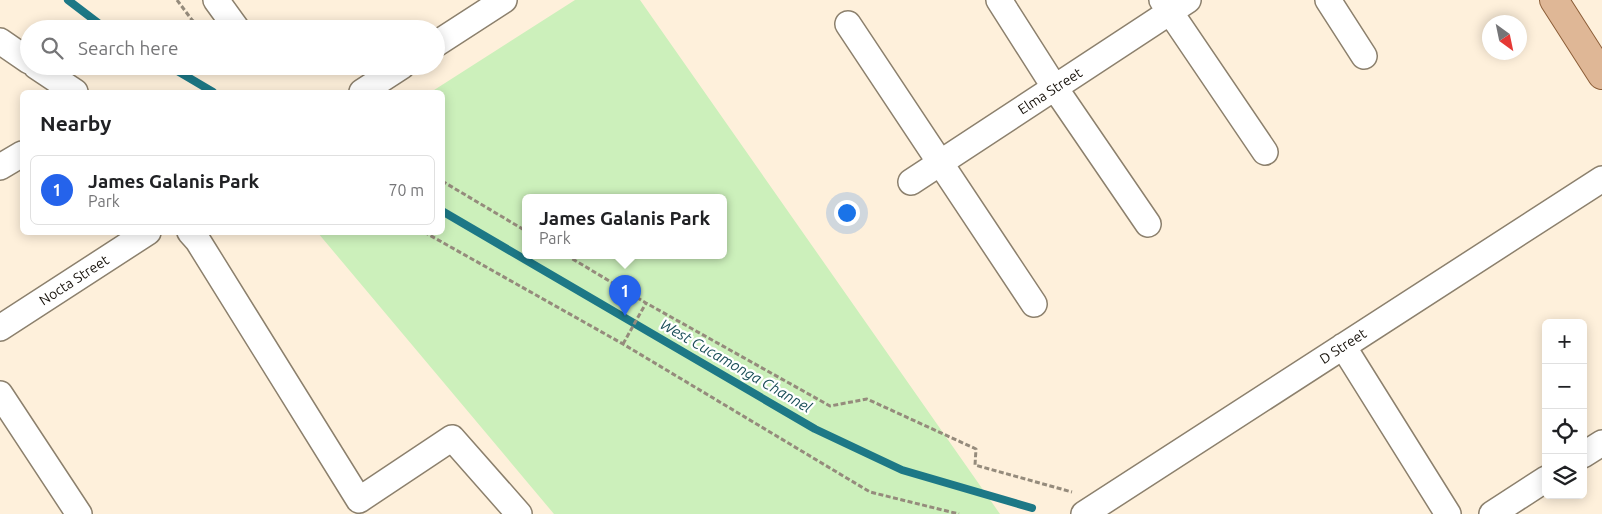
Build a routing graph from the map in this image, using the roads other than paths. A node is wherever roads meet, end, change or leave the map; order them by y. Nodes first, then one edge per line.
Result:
1 (216, 0) edge
2 (504, 0) edge
3 (998, 0) edge
4 (1328, 0) edge
5 (1554, 0) edge
6 (1174, 4) edge
7 (230, 20) edge
8 (848, 24) dead end
9 (445, 38) edge
10 (0, 41) edge
11 (20, 55) edge
12 (1364, 56) dead end
13 (50, 75) edge
14 (388, 75) edge
15 (1602, 75) edge
16 (1055, 88) junction
17 (72, 90) edge
18 (365, 90) edge
19 (1264, 152) dead end
20 (20, 155) edge
21 (941, 163) junction
22 (0, 167) edge
23 (1602, 179) edge
24 (911, 182) dead end
25 (1148, 224) dead end
26 (143, 235) edge
27 (193, 235) edge
28 (1034, 304) dead end
29 (0, 328) edge
30 (1343, 346) junction
31 (0, 394) edge
32 (1602, 442) edge
33 (1584, 454) edge
34 (1542, 482) edge
35 (79, 514) edge
36 (519, 514) edge
37 (1084, 514) edge
38 (1448, 514) edge
39 (1492, 514) edge

1 - 7 street
2 - 9 street
3 - 16 street
4 - 12 street
5 - 15 main road
6 - 16 street, Elma Street
6 - 19 street
8 - 21 street
10 - 11 street
13 - 17 street
14 - 18 street
16 - 21 street, Elma Street
16 - 25 street
20 - 22 street
21 - 24 street, Elma Street
21 - 28 street
23 - 30 street, D Street
26 - 29 street, Nocta Street
27 - 36 street
30 - 37 street, D Street
30 - 38 street
31 - 35 street
32 - 33 street
34 - 39 street

